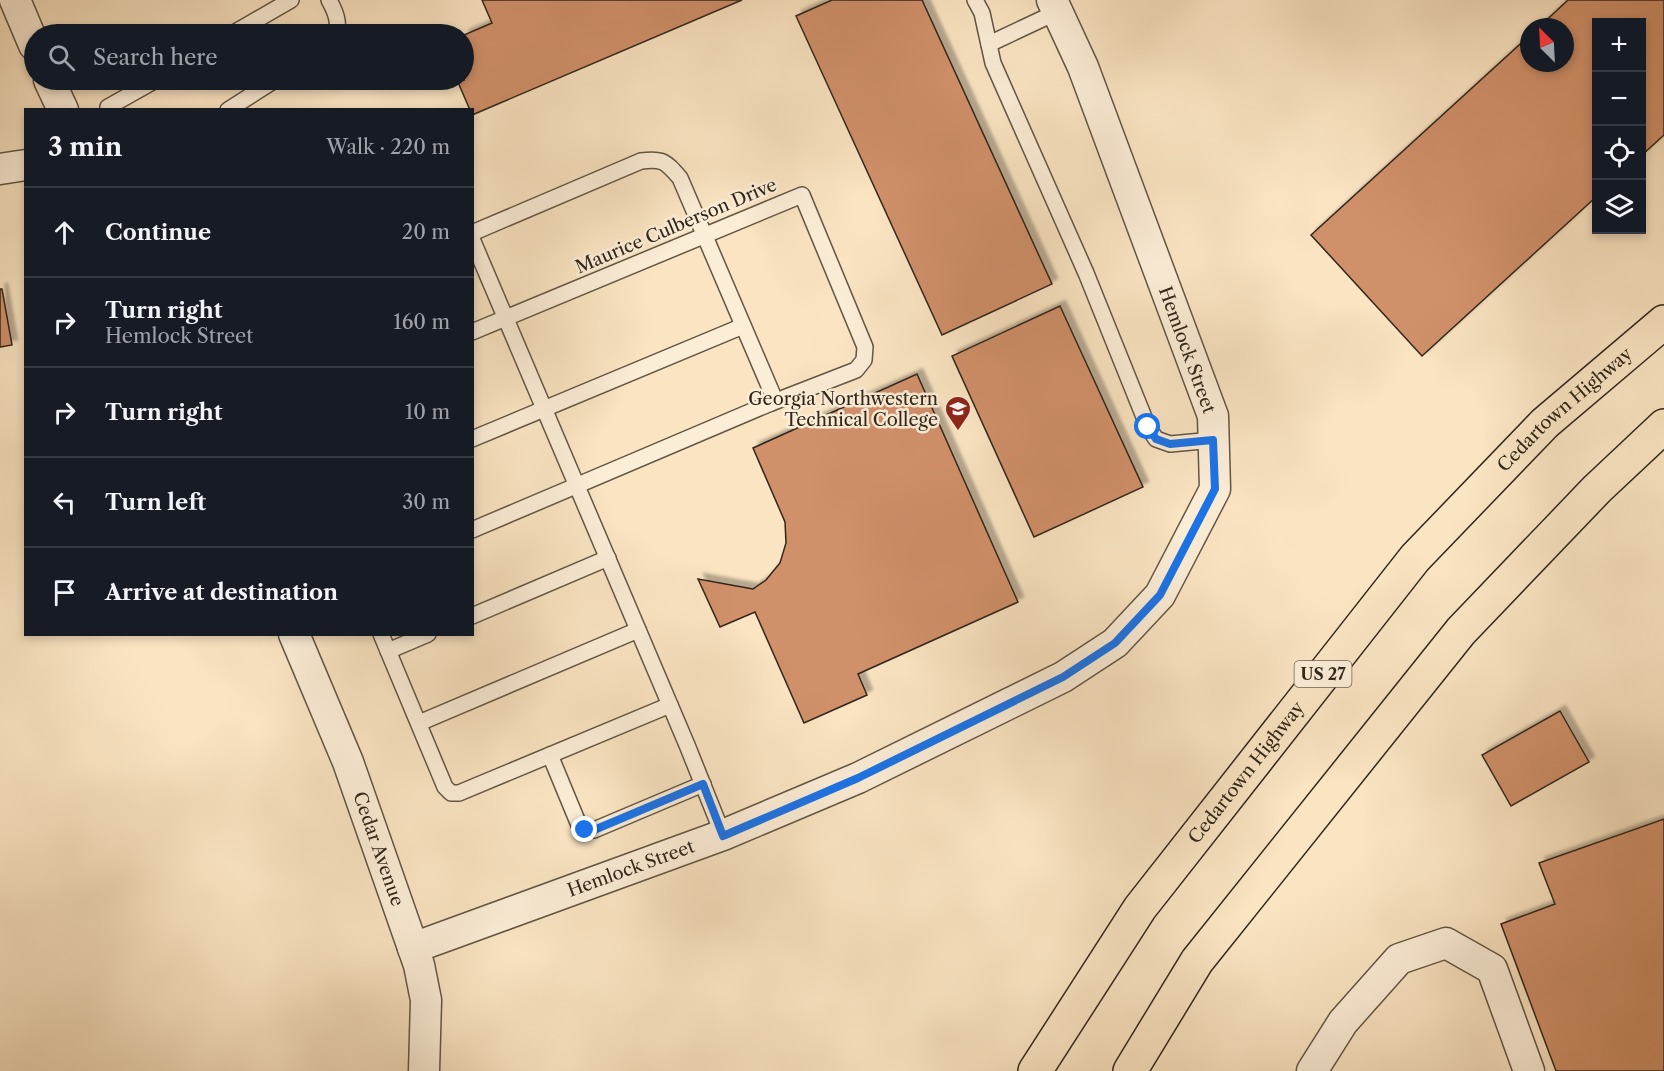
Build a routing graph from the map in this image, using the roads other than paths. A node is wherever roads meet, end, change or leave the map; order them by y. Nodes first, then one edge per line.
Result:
1 (15, 0) edge
2 (291, 0) edge
3 (329, 0) edge
4 (975, 0) edge
5 (1055, 6) edge
6 (25, 24) edge
7 (249, 24) edge
8 (337, 24) edge
9 (989, 45) junction
10 (54, 90) edge
11 (138, 90) edge
12 (259, 90) edge
13 (62, 108) edge
14 (108, 108) edge
15 (231, 108) edge
16 (24, 165) edge
17 (0, 169) edge
18 (474, 232) edge
19 (703, 235) junction
20 (474, 244) edge
21 (505, 318) junction
22 (1664, 322) edge
23 (743, 326) junction
24 (474, 331) edge
25 (771, 403) junction
26 (544, 409) junction
27 (1664, 426) edge
28 (474, 438) edge
29 (1213, 440) junction
30 (577, 486) junction
31 (474, 529) edge
32 (608, 558) junction
33 (474, 615) edge
34 (638, 630) junction
35 (295, 636) edge
36 (382, 636) edge
37 (423, 636) edge
38 (388, 651) junction
39 (670, 705) junction
40 (419, 723) junction
41 (550, 755) junction
42 (703, 784) junction
43 (723, 836) junction
44 (413, 948) junction
45 (424, 1071) edge
46 (1035, 1071) edge
47 (1130, 1071) edge
48 (1312, 1071) edge
49 (1529, 1071) edge

1 - 6 street
2 - 7 lane
3 - 8 lane
4 - 9 lane
5 - 9 lane
5 - 29 street, Hemlock Street
9 - 29 lane
10 - 13 street
11 - 14 lane
12 - 15 lane
16 - 17 street
18 - 19 lane
19 - 21 lane, Maurice Culberson Drive
19 - 23 lane
19 - 25 lane, Maurice Culberson Drive
20 - 21 lane
21 - 24 lane, Maurice Culberson Drive
21 - 26 lane
22 - 46 highway, Cedartown Highway / US 27
23 - 25 lane
23 - 26 lane
25 - 30 lane
26 - 28 lane
26 - 30 lane
27 - 47 highway
29 - 43 street, Hemlock Street
30 - 31 lane
30 - 32 lane
32 - 33 lane
32 - 34 lane
34 - 39 lane
34 - 40 lane
35 - 44 street, Cedar Avenue
36 - 38 lane
37 - 38 lane
38 - 40 lane
39 - 41 lane
39 - 42 lane
40 - 41 lane
41 - 42 lane
42 - 43 lane
43 - 44 street, Hemlock Street
44 - 45 street, Cedar Avenue
48 - 49 street

